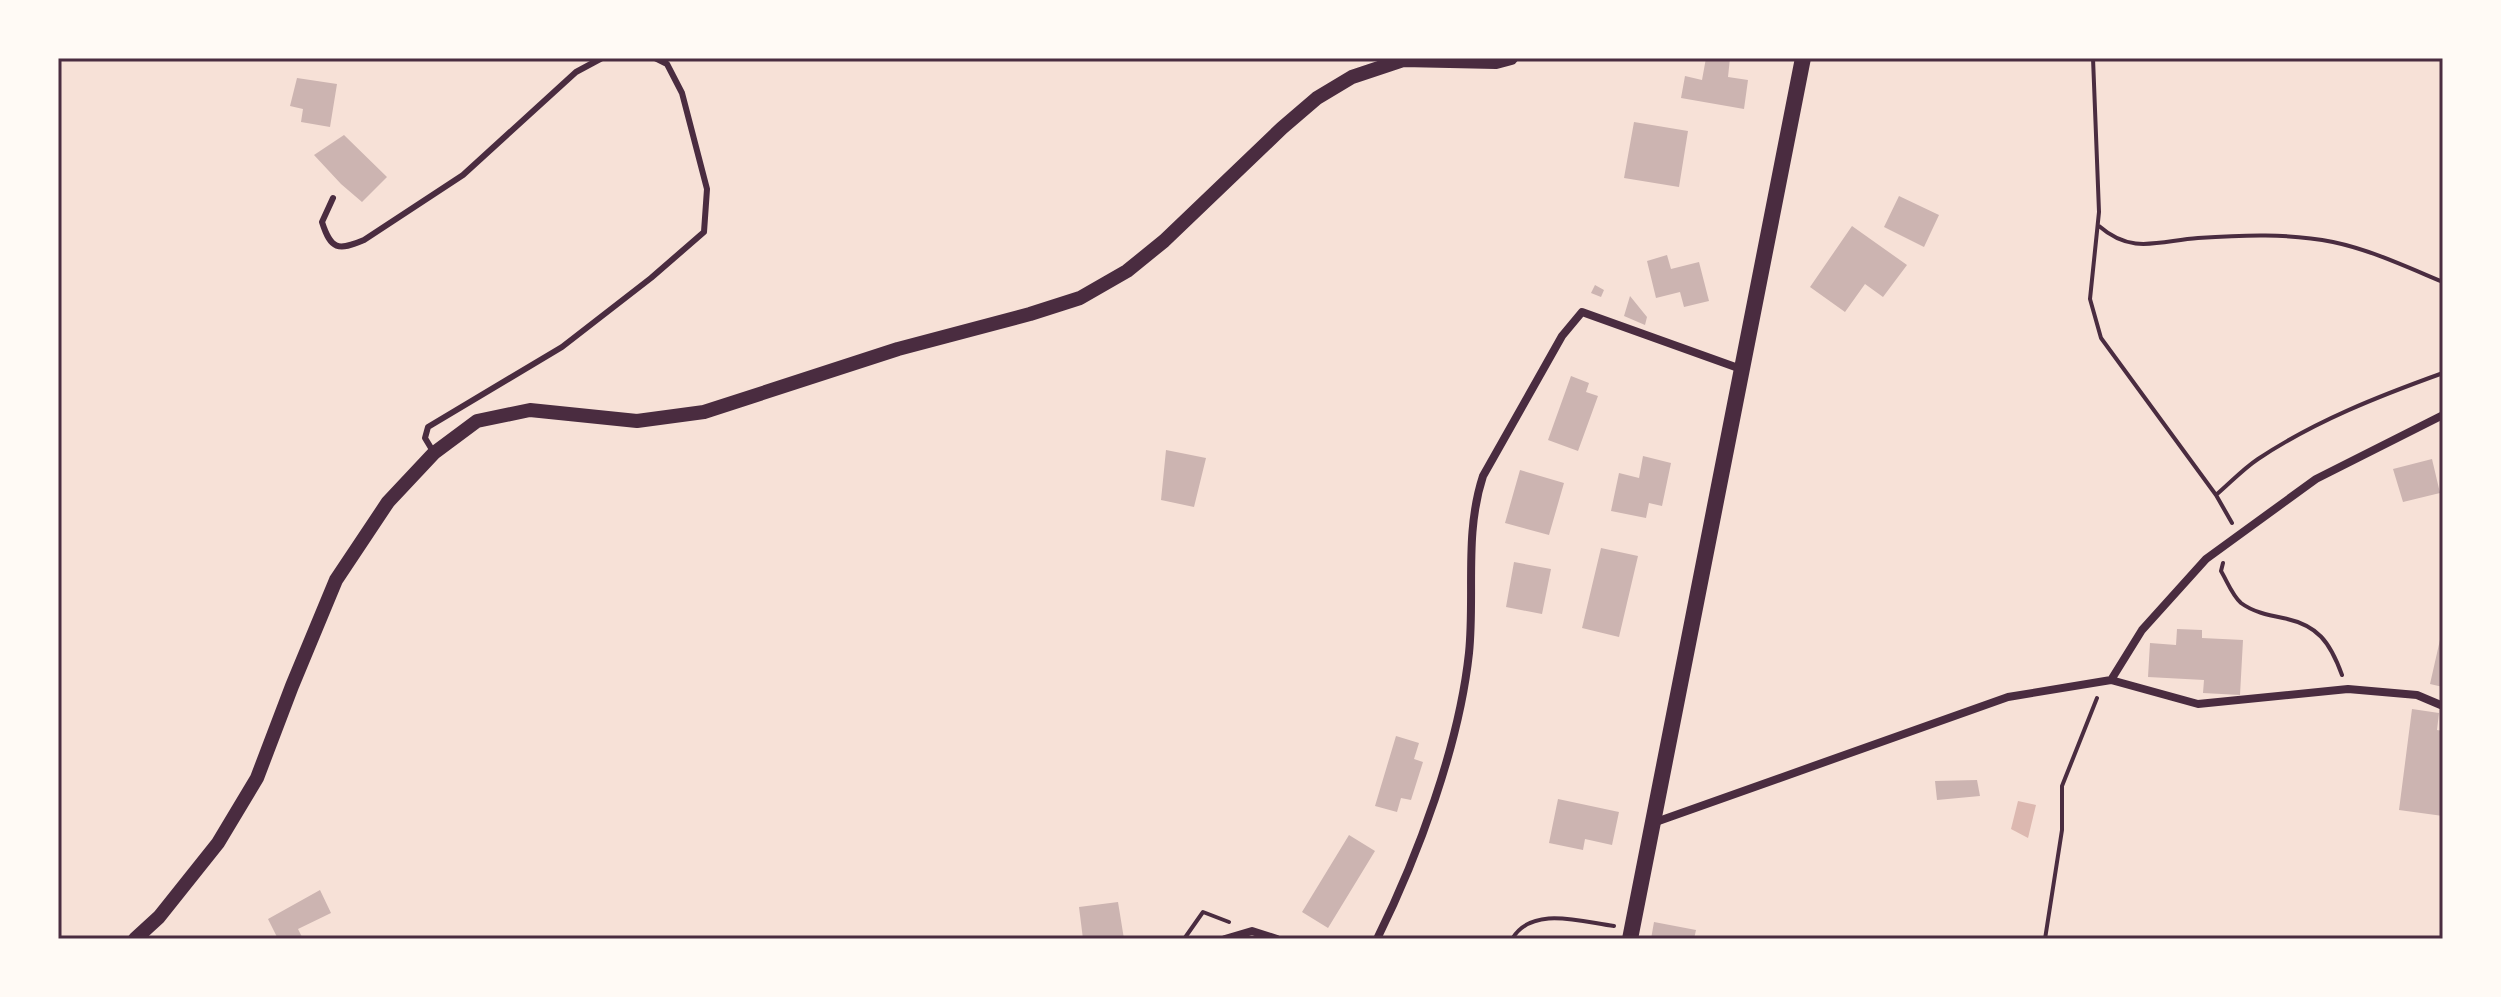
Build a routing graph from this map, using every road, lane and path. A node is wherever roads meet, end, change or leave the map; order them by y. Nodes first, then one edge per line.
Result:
1 (602, 58) edge
2 (655, 58) edge
3 (1511, 58) edge
4 (1803, 58) edge
5 (2093, 58) edge
6 (333, 198) dead end
7 (2098, 224) junction
8 (2443, 282) edge
9 (1741, 369) junction
10 (2443, 373) edge
11 (2443, 415) edge
12 (434, 453) junction
13 (2216, 495) junction
14 (2226, 544) junction
15 (2111, 680) junction
16 (2348, 689) junction
17 (2443, 706) edge
18 (1653, 823) junction
19 (1244, 933) junction
20 (1631, 934) edge
21 (135, 939) edge
22 (1184, 939) edge
23 (1225, 939) edge
24 (1277, 939) edge
25 (1377, 939) edge
26 (1512, 939) edge
27 (2045, 939) edge

1 - 6 lane
2 - 12 lane
3 - 12 street
4 - 9 main road
5 - 7 path
7 - 8 path
7 - 13 path
9 - 18 main road
9 - 25 street
10 - 13 path
11 - 14 street
12 - 21 street
13 - 14 path
14 - 15 street
14 - 16 path
15 - 16 street
15 - 18 street
15 - 27 path
16 - 17 street
18 - 20 main road
19 - 22 path
19 - 23 street
19 - 24 street
20 - 26 path

